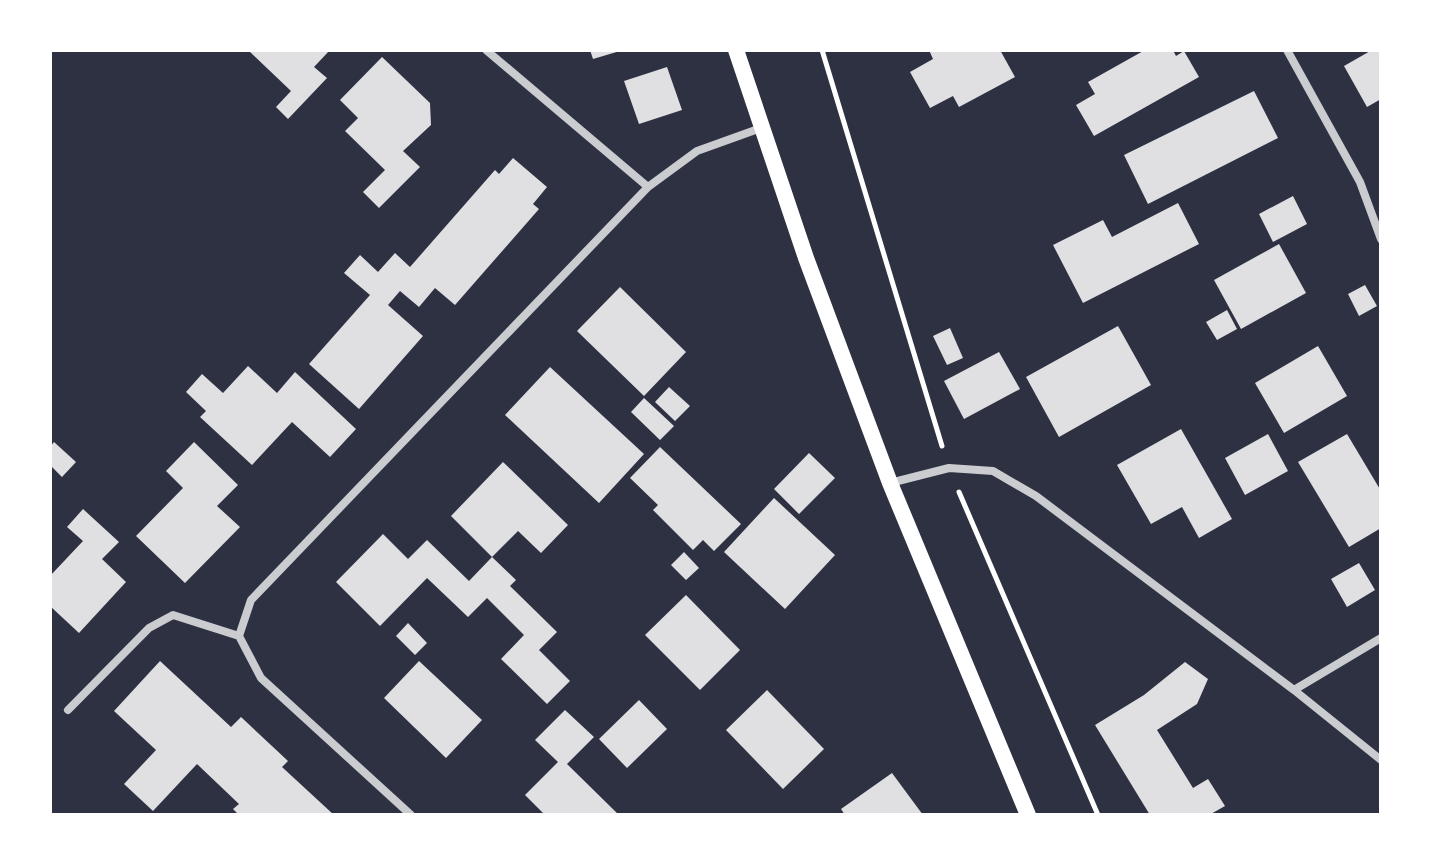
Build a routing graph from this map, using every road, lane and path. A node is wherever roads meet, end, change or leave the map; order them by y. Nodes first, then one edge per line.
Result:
1 (486, 50) edge
2 (736, 50) edge
3 (822, 50) edge
4 (1287, 50) edge
5 (761, 128) junction
6 (648, 187) junction
7 (1381, 239) edge
8 (949, 468) junction
9 (890, 483) junction
10 (239, 636) junction
11 (1381, 638) edge
12 (1294, 690) junction
13 (68, 710) dead end
14 (1381, 760) edge
15 (411, 815) edge
16 (1028, 815) edge
17 (1098, 815) edge

1 - 6 street
2 - 5 main road
3 - 8 path
4 - 7 street
5 - 6 street
5 - 9 main road
6 - 10 street
8 - 9 street
8 - 12 street
8 - 17 path
9 - 16 main road
10 - 13 street
10 - 15 street
11 - 12 street
12 - 14 street

